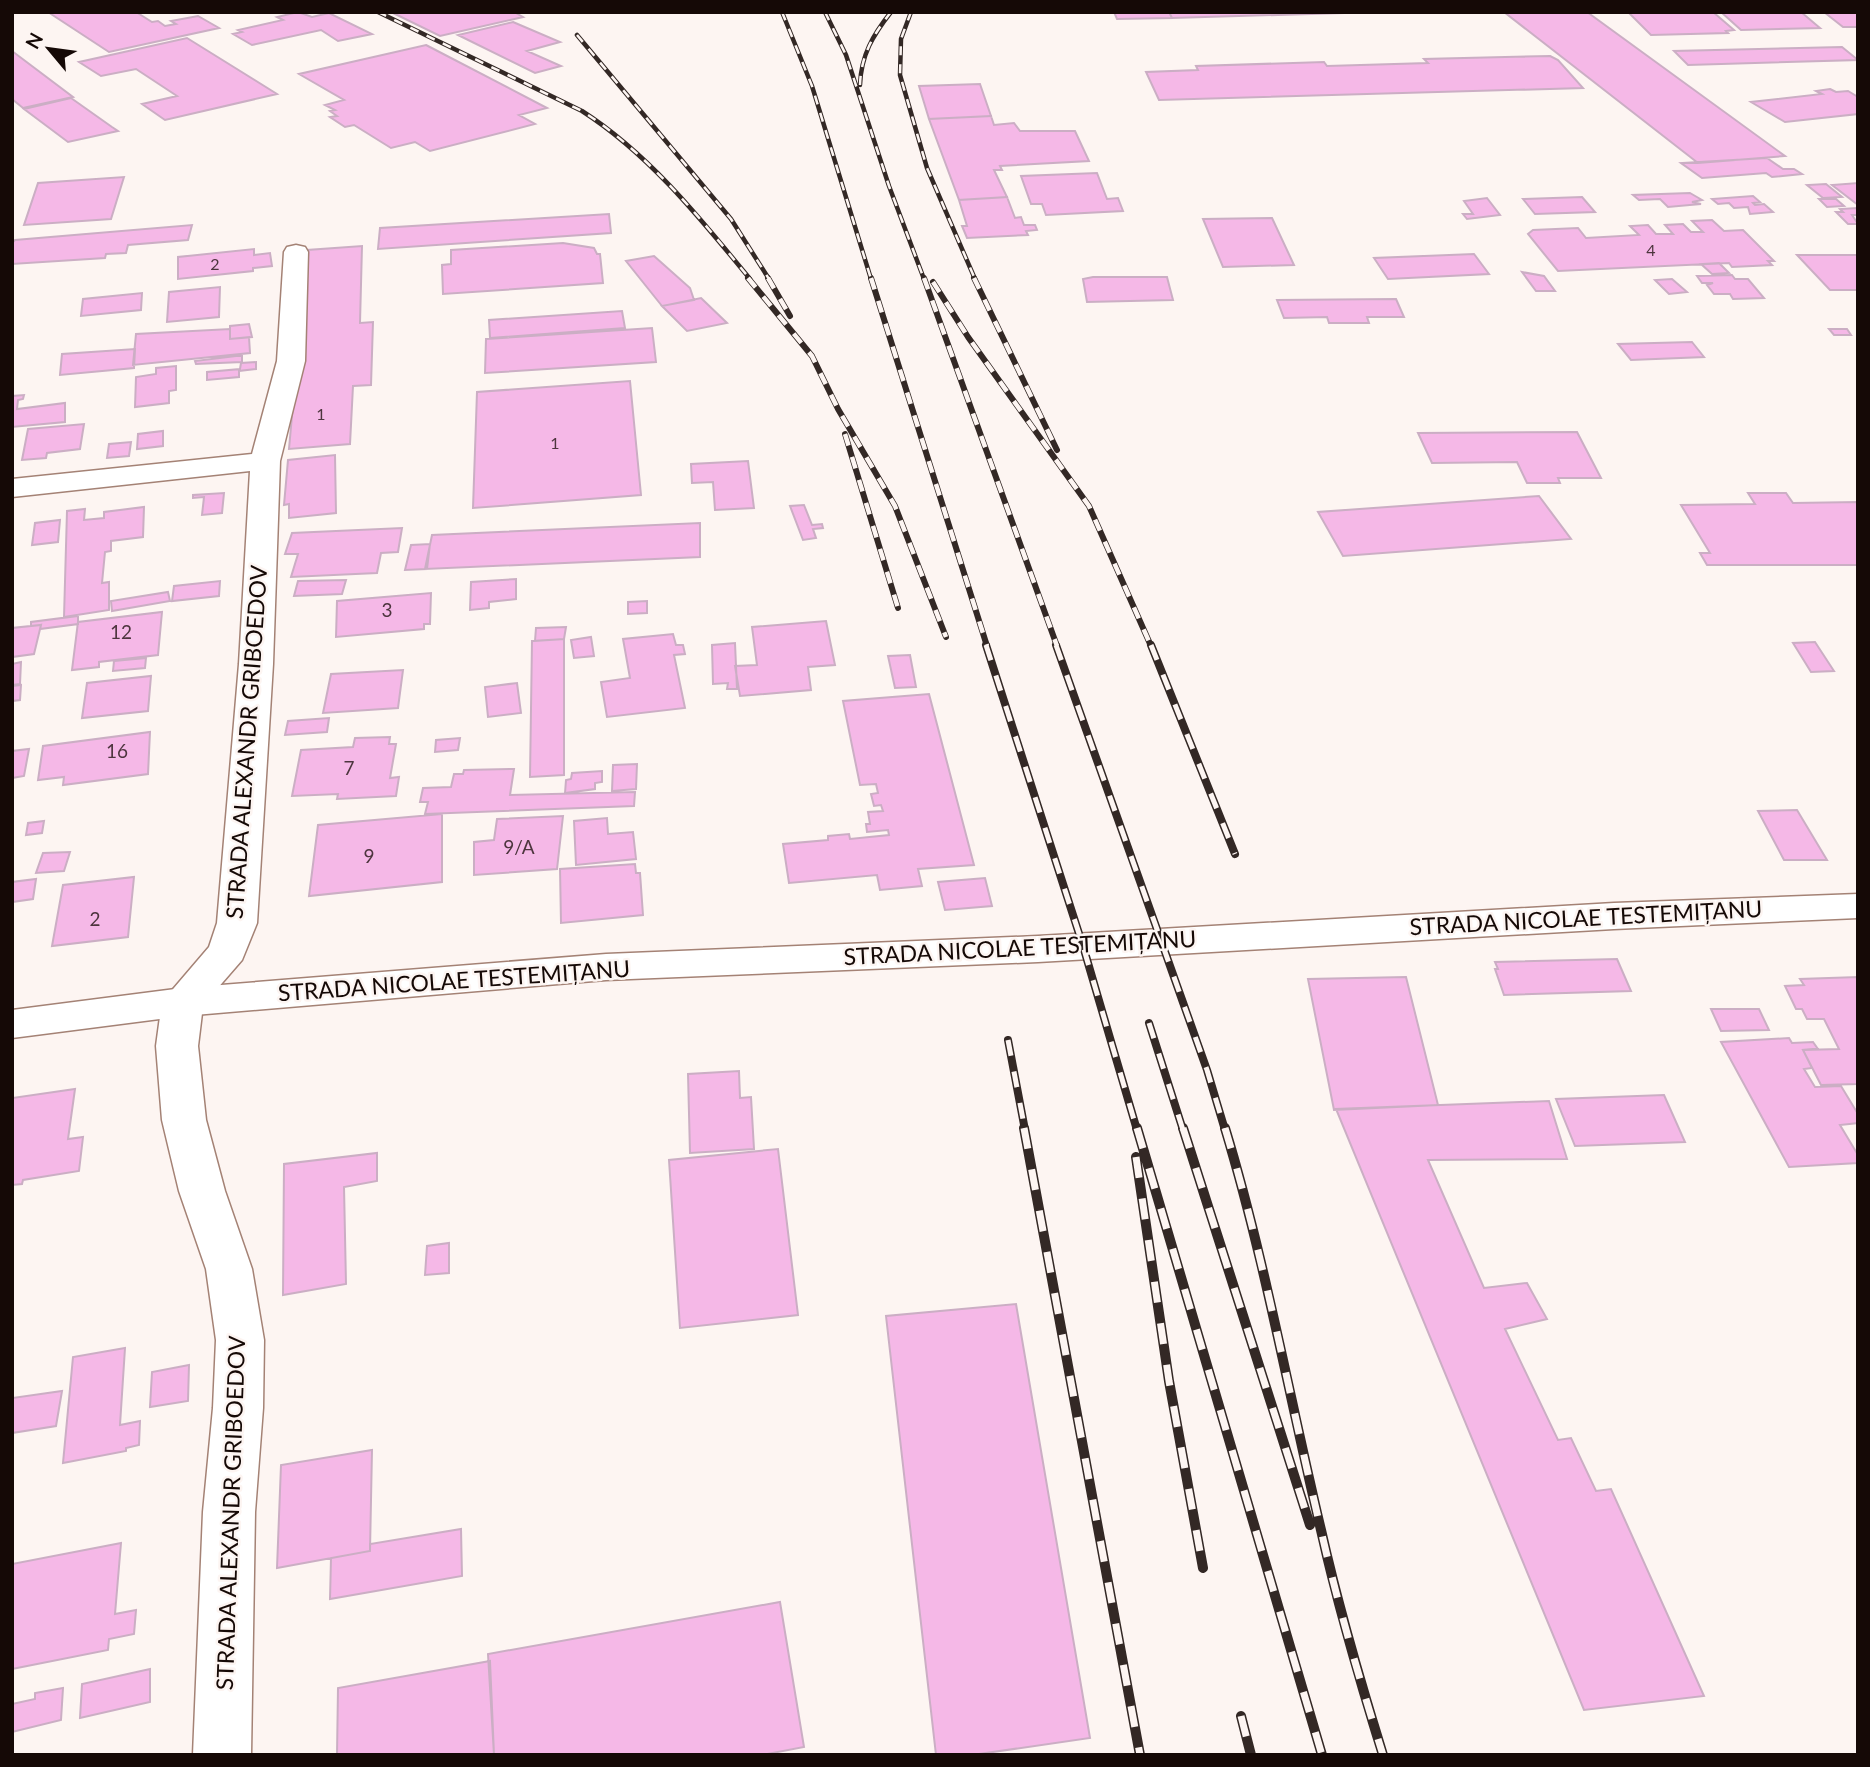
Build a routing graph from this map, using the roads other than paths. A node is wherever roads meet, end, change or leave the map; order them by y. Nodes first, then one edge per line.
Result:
1 (296, 252) dead end
2 (265, 461) junction
3 (12, 488) edge
4 (1858, 906) edge
5 (183, 1002) junction
6 (12, 1024) edge
7 (222, 1755) edge

1 - 2 street, STRADA ALEXANDR GRIBOEDOV
2 - 3 street
2 - 5 street, STRADA ALEXANDR GRIBOEDOV
4 - 5 street, STRADA NICOLAE TESTEMIȚANU
5 - 6 street, STRADA NICOLAE TESTEMIȚANU
5 - 7 street, STRADA ALEXANDR GRIBOEDOV

